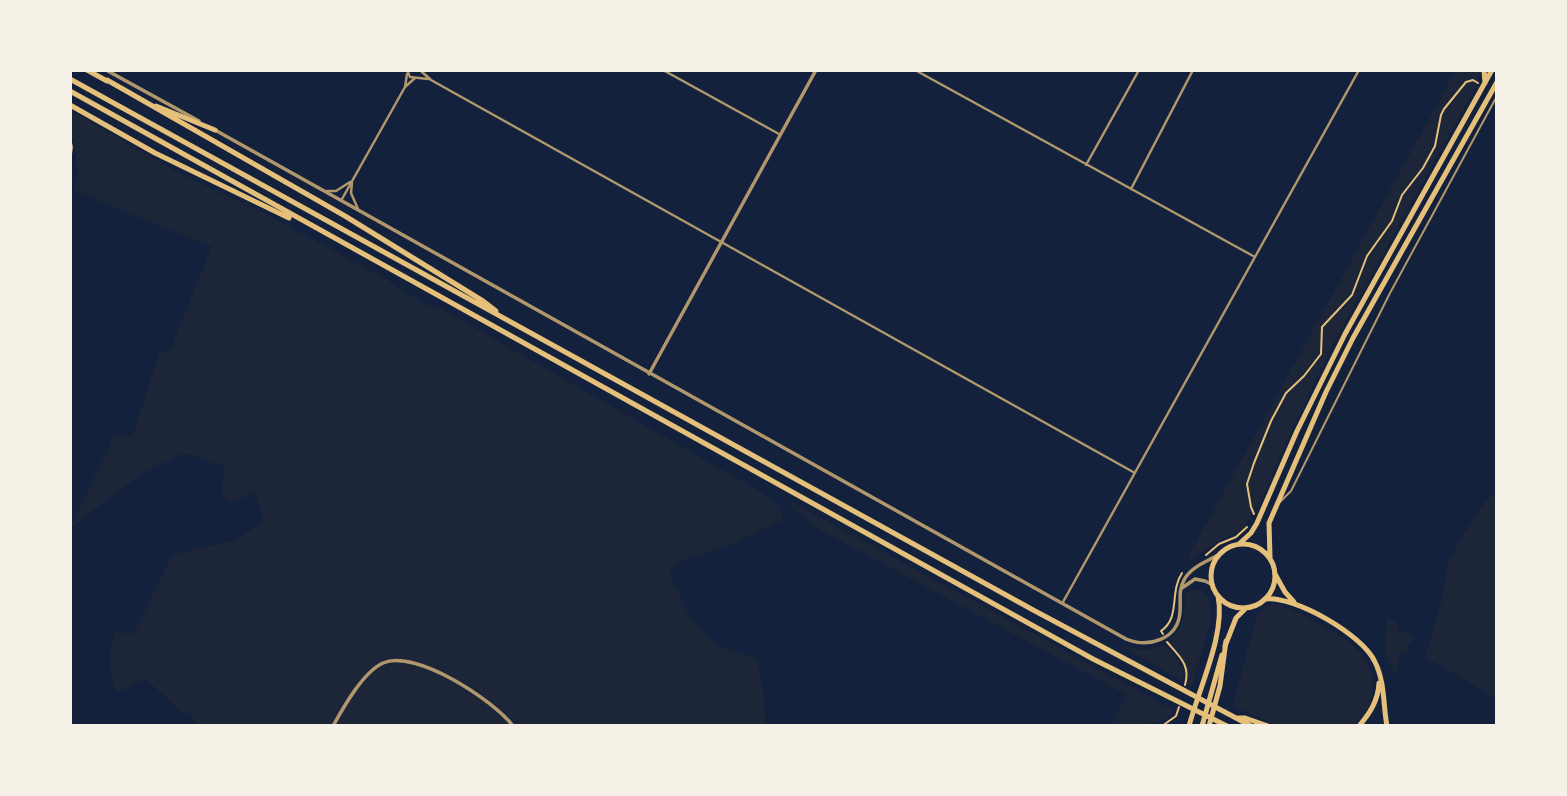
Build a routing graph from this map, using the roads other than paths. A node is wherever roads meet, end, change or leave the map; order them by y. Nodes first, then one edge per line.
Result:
1 (87, 70) edge
2 (106, 70) edge
3 (421, 70) edge
4 (663, 70) edge
5 (816, 70) edge
6 (915, 70) edge
7 (1139, 70) edge
8 (1194, 70) edge
9 (1359, 70) edge
10 (1484, 70) edge
11 (1495, 70) edge
12 (407, 72) edge
13 (416, 77) junction
14 (70, 79) edge
15 (107, 80) junction
16 (431, 80) junction
17 (1497, 82) edge
18 (1482, 83) junction
19 (405, 87) junction
20 (70, 91) edge
21 (1497, 96) edge
22 (70, 105) edge
23 (215, 130) junction
24 (780, 135) junction
25 (70, 140) edge
26 (70, 158) edge
27 (1086, 165) junction
28 (353, 180) junction
29 (1131, 189) junction
30 (327, 191) junction
31 (342, 199) junction
32 (358, 209) junction
33 (333, 239) junction
34 (721, 241) junction
35 (1255, 257) junction
36 (506, 320) junction
37 (649, 374) junction
38 (1135, 472) junction
39 (1277, 505) junction
40 (1240, 544) junction
41 (1219, 555) junction
42 (1270, 557) junction
43 (1275, 574) junction
44 (1213, 586) junction
45 (1180, 590) junction
46 (1217, 593) junction
47 (1265, 599) junction
48 (1063, 602) junction
49 (1299, 606) junction
50 (1246, 608) junction
51 (1226, 641) junction
52 (1378, 669) junction
53 (1235, 718) junction
54 (333, 726) edge
55 (513, 726) edge
56 (1189, 726) edge
57 (1202, 726) edge
58 (1209, 726) edge
59 (1227, 726) edge
60 (1251, 726) edge
61 (1268, 726) edge
62 (1359, 726) edge
63 (1387, 726) edge

1 - 15 highway
2 - 23 street
3 - 13 street
3 - 16 street
4 - 24 street
5 - 24 street
6 - 27 street
7 - 27 street
8 - 29 street
9 - 35 street
10 - 18 highway
11 - 18 highway
12 - 13 street
12 - 19 street
13 - 16 street
13 - 19 street
14 - 36 highway
15 - 23 highway
15 - 36 highway
16 - 34 street
17 - 39 highway
18 - 40 highway
19 - 28 street
20 - 33 highway
21 - 39 lane
22 - 33 highway
23 - 30 street
24 - 34 street
25 - 26 street
27 - 29 street
28 - 30 street
28 - 31 street
28 - 32 street
29 - 35 street
30 - 31 street
31 - 32 street
32 - 37 street
33 - 59 highway
34 - 37 street
34 - 38 street
35 - 38 street
36 - 53 highway
37 - 48 street
38 - 48 street
39 - 42 highway
40 - 41 highway
40 - 42 highway
41 - 44 highway
41 - 45 street
42 - 43 highway
43 - 47 highway
43 - 49 highway
44 - 45 street
44 - 46 highway
45 - 48 street
46 - 50 highway
46 - 56 highway
47 - 49 highway
47 - 50 highway
49 - 52 highway
50 - 51 highway
51 - 57 highway
51 - 58 highway
52 - 62 highway
52 - 63 highway
53 - 60 highway
53 - 61 highway
54 - 55 street

